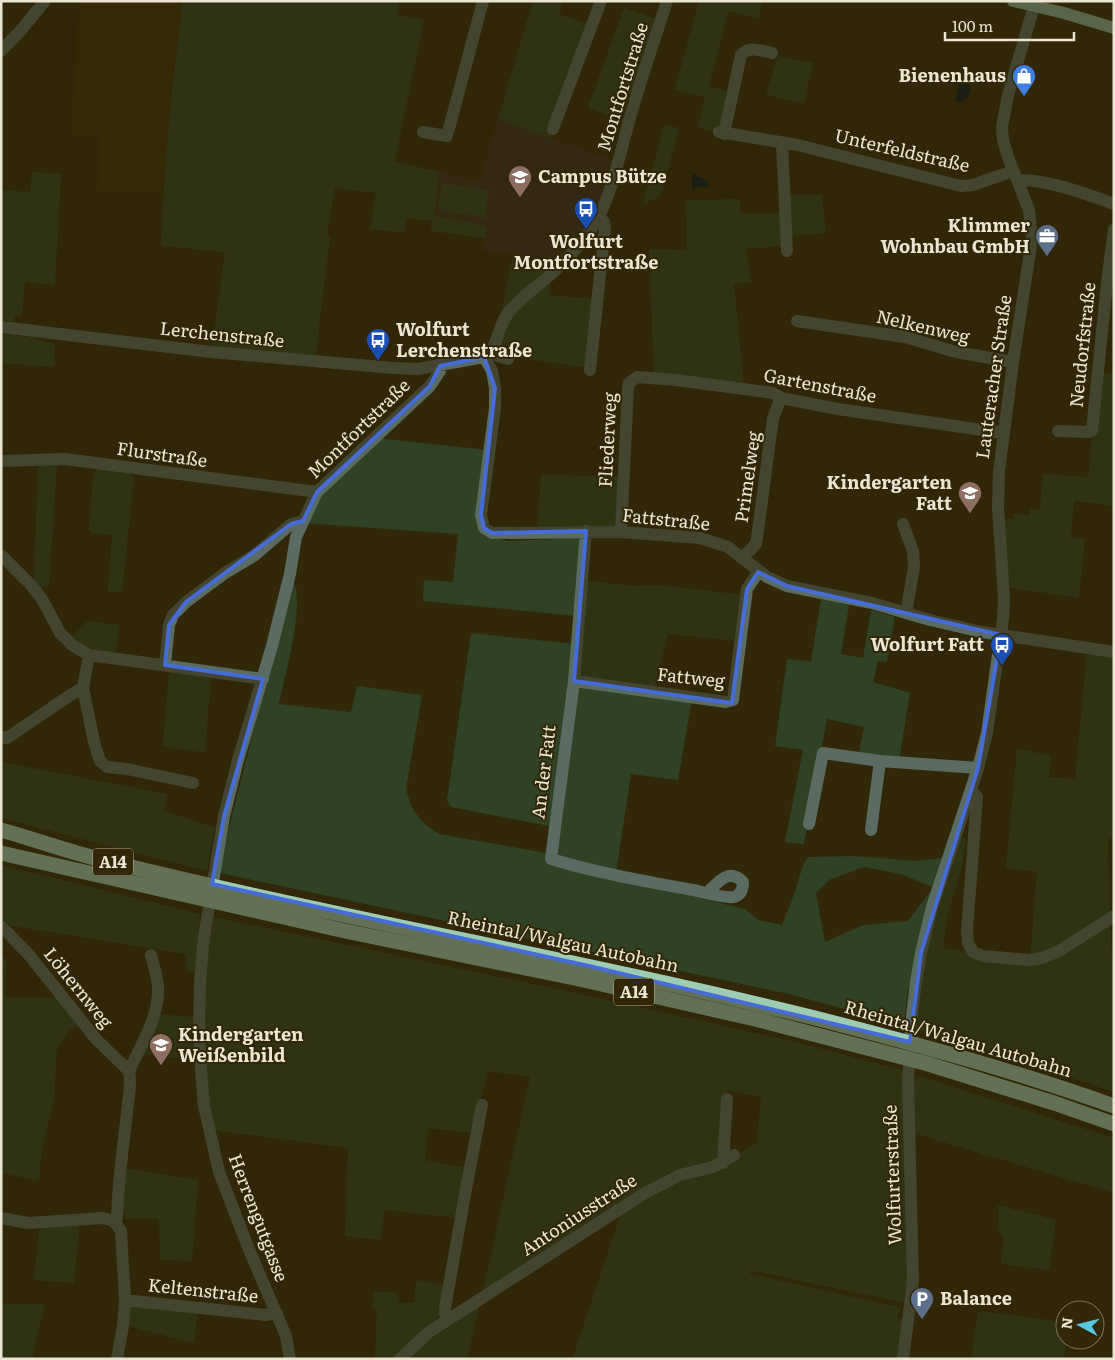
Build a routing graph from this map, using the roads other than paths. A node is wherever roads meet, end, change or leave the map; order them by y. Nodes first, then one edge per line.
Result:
1 (45, 1) edge
2 (483, 1) edge
3 (601, 1) edge
4 (667, 1) edge
5 (1013, 1) edge
6 (1040, 7) junction
7 (1114, 28) edge
8 (1, 51) edge
9 (772, 53) dead end
10 (554, 129) dead end
11 (423, 132) dead end
12 (782, 143) junction
13 (1015, 176) junction
14 (1114, 204) edge
15 (599, 217) junction
16 (1114, 229) edge
17 (787, 251) dead end
18 (796, 321) dead end
19 (1, 327) edge
20 (488, 355) junction
21 (508, 359) dead end
22 (1013, 362) junction
23 (440, 366) junction
24 (590, 370) dead end
25 (631, 381) joint
26 (781, 398) junction
27 (1058, 431) dead end
28 (1003, 433) junction
29 (1, 461) edge
30 (317, 492) junction
31 (303, 521) junction
32 (903, 524) dead end
33 (586, 532) junction
34 (621, 532) junction
35 (1, 555) edge
36 (743, 558) junction
37 (758, 572) junction
38 (906, 613) junction
39 (1001, 635) junction
40 (1114, 652) edge
41 (89, 655) junction
42 (165, 665) junction
43 (263, 680) junction
44 (574, 681) junction
45 (83, 688) junction
46 (1, 737) edge
47 (880, 761) junction
48 (978, 768) junction
49 (193, 783) dead end
50 (971, 790) junction
51 (809, 824) dead end
52 (1, 830) edge
53 (871, 830) dead end
54 (1, 853) edge
55 (707, 893) dead end
56 (1114, 916) edge
57 (1, 926) edge
58 (150, 954) dead end
59 (915, 989) joint
60 (129, 1071) junction
61 (727, 1099) dead end
62 (482, 1105) dead end
63 (1114, 1106) edge
64 (1114, 1124) edge
65 (734, 1155) dead end
66 (723, 1162) junction
67 (1, 1218) edge
68 (114, 1221) junction
69 (125, 1300) junction
70 (277, 1313) junction
71 (449, 1319) junction
72 (117, 1359) edge
73 (290, 1359) edge
74 (400, 1359) edge
75 (903, 1359) edge

1 - 8 street
2 - 11 street
3 - 10 street
4 - 15 street, Montfortstraße
5 - 6 main road
6 - 7 main road
6 - 13 street, Lauteracher Straße
9 - 12 street, Unterfeldstraße
12 - 13 street, Unterfeldstraße
12 - 17 street
13 - 14 street
13 - 22 street, Lauteracher Straße
15 - 20 street, Montfortstraße
15 - 24 street
16 - 27 street, Neudorfstraße
18 - 22 street, Nelkenweg
19 - 23 street, Lerchenstraße
20 - 21 street
20 - 23 street
20 - 33 street, Fattstraße
22 - 28 street, Lauteracher Straße
23 - 30 street, Montfortstraße
25 - 26 street, Gartenstraße
25 - 34 street, Fliederweg
26 - 28 street, Gartenstraße
26 - 36 street, Primelweg
28 - 39 street, Lauteracher Straße
29 - 30 street, Flurstraße
30 - 31 street, Montfortstraße
31 - 42 street
31 - 43 street, Montfortstraße
32 - 38 street
33 - 34 street, Fattstraße
33 - 44 street, An der Fatt
34 - 36 street, Fattstraße
35 - 41 street
36 - 37 street, Fattstraße
37 - 38 street, Fattstraße
37 - 44 street, Fattweg
38 - 39 street, Fattstraße
39 - 40 street, Fattstraße
39 - 48 street, Lauteracher Straße
41 - 42 street
41 - 45 street
42 - 43 street
43 - 70 street, Herrengutgasse
44 - 55 street, An der Fatt
45 - 46 street
45 - 49 street
47 - 48 street
47 - 51 street
47 - 53 street
48 - 50 street, Lauteracher Straße
50 - 56 street, Lauteracher Straße
50 - 59 street, Lauteracher Straße
52 - 63 highway, Rheintal/Walgau Autobahn / A14
54 - 64 highway, Rheintal/Walgau Autobahn / A14
57 - 60 street, Löhernweg
58 - 60 street
59 - 75 street, Wolfurterstraße
60 - 68 street
61 - 66 street
62 - 71 street
65 - 66 street, Antoniusstraße
66 - 71 street, Antoniusstraße
67 - 68 street
68 - 69 street
69 - 70 street, Keltenstraße
69 - 72 street
70 - 73 street, Herrengutgasse
71 - 74 street, Antoniusstraße

